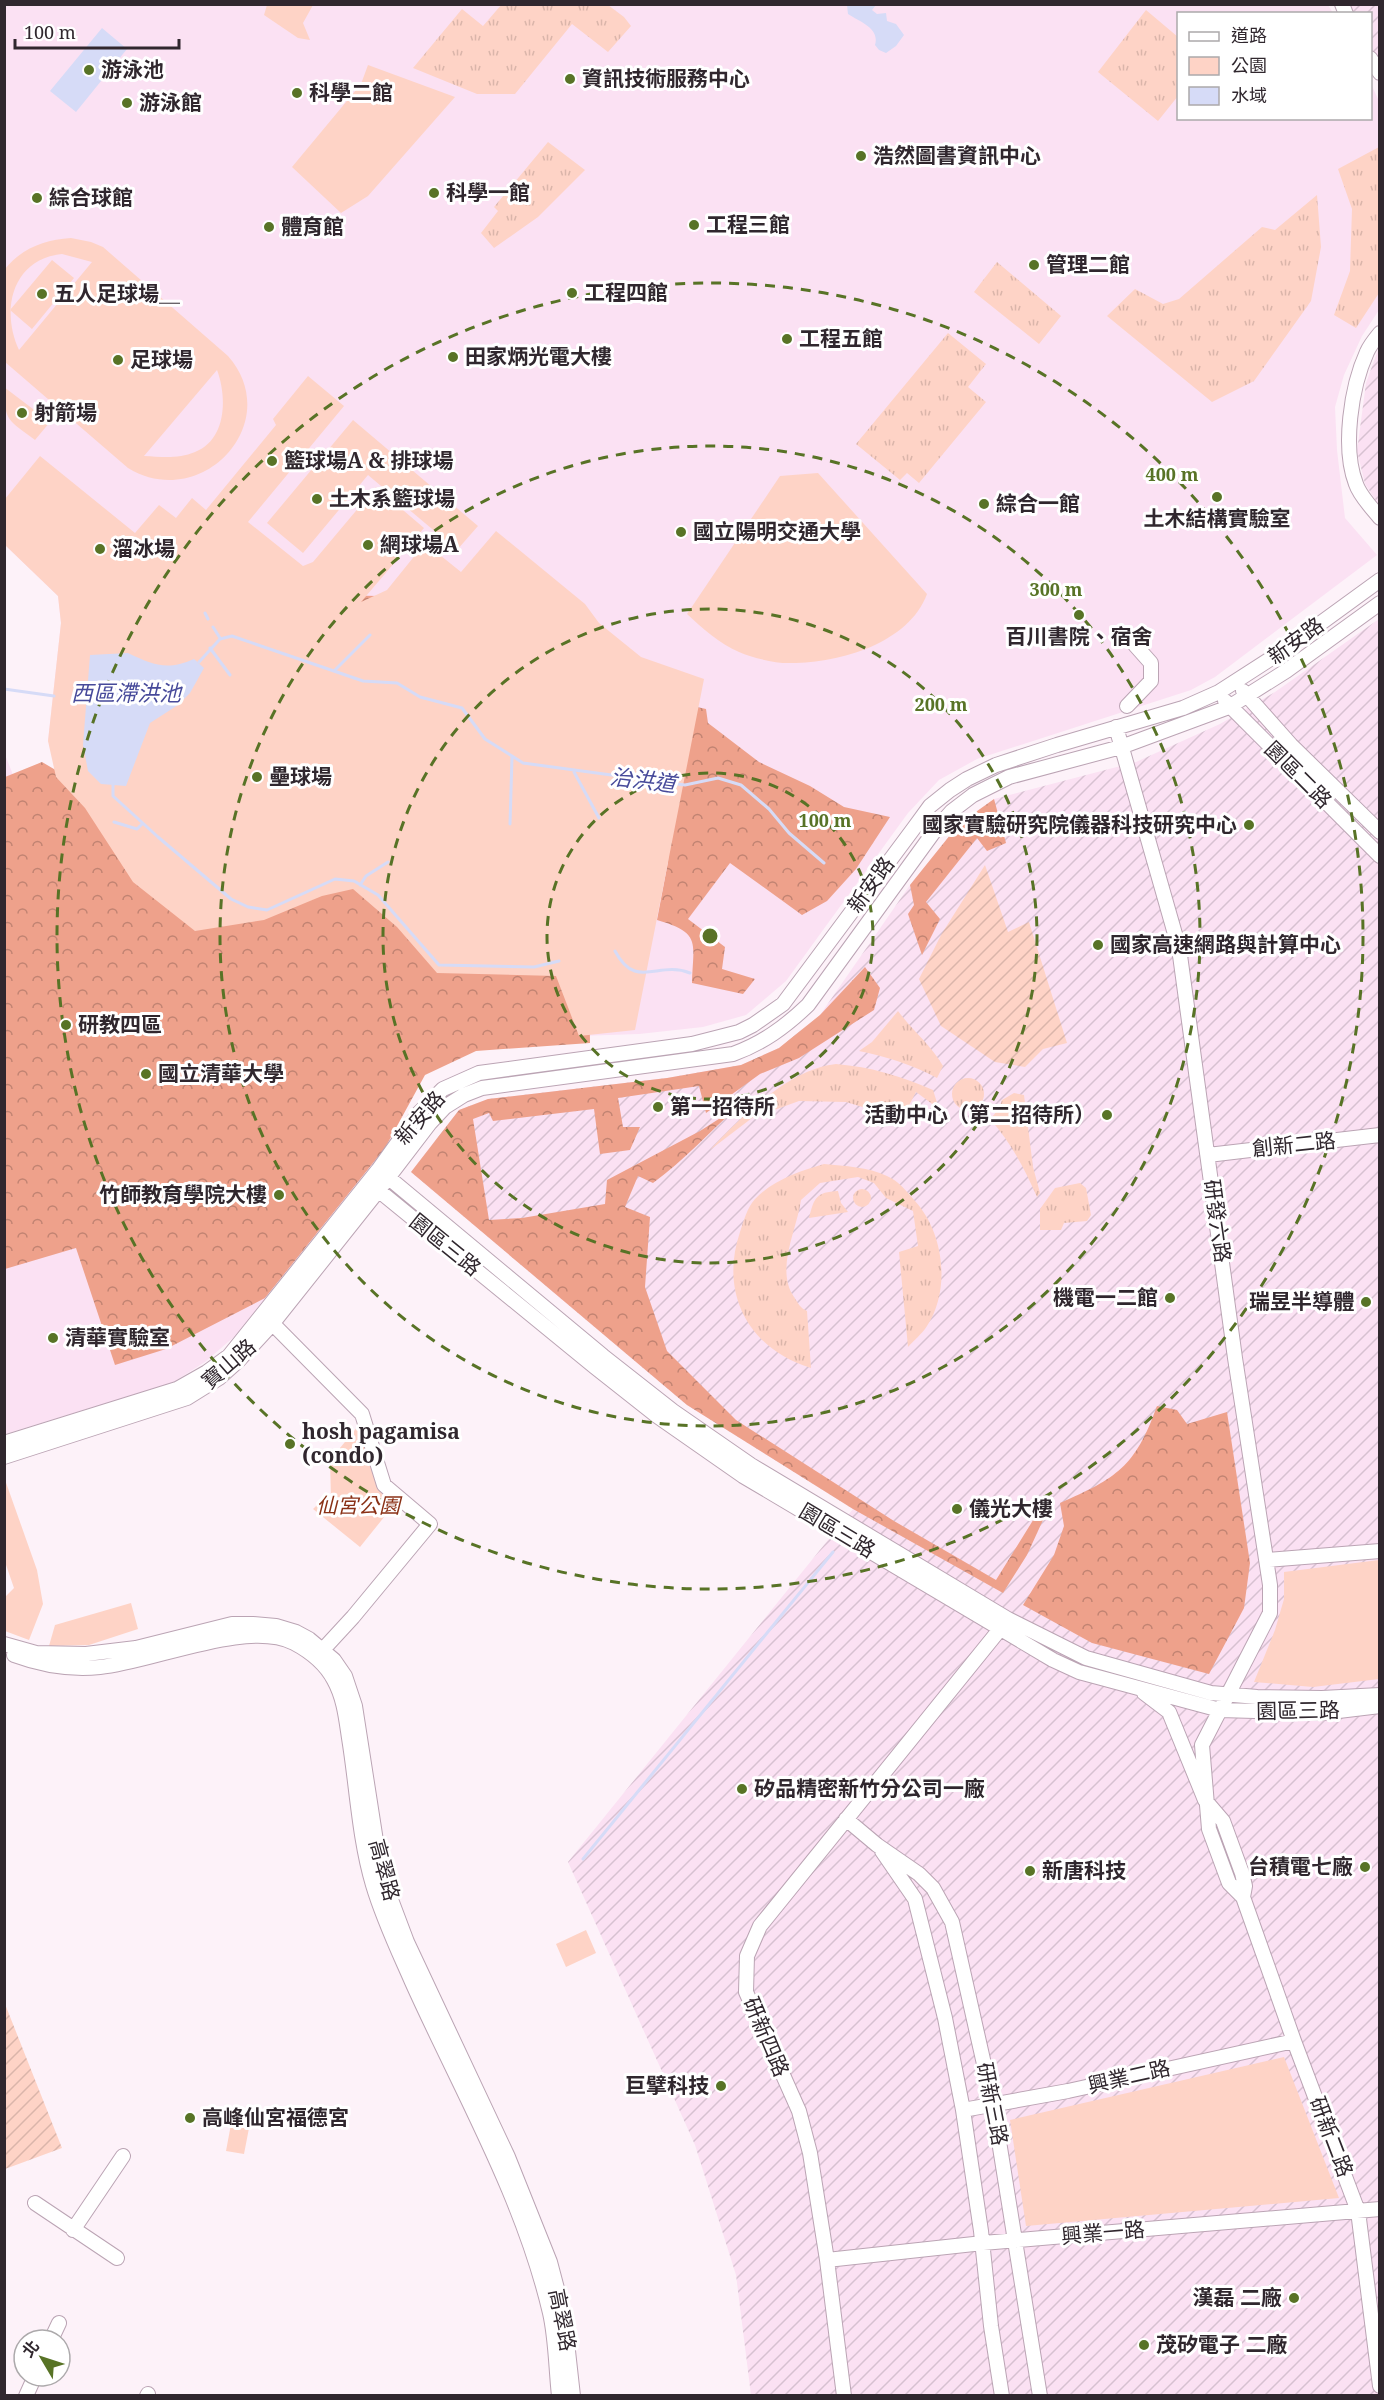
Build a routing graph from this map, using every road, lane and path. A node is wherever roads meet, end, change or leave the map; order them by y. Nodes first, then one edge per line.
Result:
1 (1372, 60) edge
2 (1380, 73) edge
3 (1380, 333) edge
4 (1380, 518) edge
5 (1380, 580) edge
6 (1380, 603) edge
7 (1135, 645) dead end
8 (1237, 682) junction
9 (1219, 692) junction
10 (1247, 697) junction
11 (1127, 706) dead end
12 (1229, 707) junction
13 (1116, 727) junction
14 (1121, 747) junction
15 (1380, 832) edge
16 (1380, 856) edge
17 (1380, 1136) edge
18 (1208, 1155) junction
19 (383, 1174) junction
20 (373, 1186) junction
21 (268, 1319) junction
22 (4, 1443) edge
23 (4, 1457) edge
24 (1380, 1551) edge
25 (1267, 1560) junction
26 (1005, 1624) junction
27 (4, 1644) edge
28 (4, 1652) edge
29 (320, 1653) junction
30 (1137, 1688) junction
31 (1380, 1695) edge
32 (1227, 1696) junction
33 (1380, 1706) edge
34 (1220, 1710) junction
35 (1205, 1800) junction
36 (846, 1819) junction
37 (877, 1845) junction
38 (1294, 2041) junction
39 (993, 2104) junction
40 (963, 2110) junction
41 (123, 2156) dead end
42 (35, 2204) dead end
43 (1380, 2209) edge
44 (1358, 2211) junction
45 (73, 2230) junction
46 (1016, 2240) junction
47 (983, 2243) junction
48 (117, 2258) dead end
49 (827, 2260) junction
50 (59, 2323) dead end
51 (57, 2328) edge
52 (1380, 2386) edge
53 (559, 2396) edge
54 (573, 2396) edge
55 (844, 2396) edge
56 (1002, 2396) edge
57 (1040, 2396) edge

1 - 2 street
3 - 4 street
5 - 8 street, 新安路
6 - 10 street, 新安路
7 - 11 street
8 - 9 street, 新安路
8 - 10 street, 園區二路
9 - 12 street, 園區二路
9 - 13 street, 新安路
10 - 12 street, 新安路
10 - 15 street, 園區二路
12 - 14 street, 新安路
12 - 16 street, 園區二路
13 - 14 street, 研發六路
13 - 19 street, 新安路
14 - 18 street, 研發六路
14 - 19 street, 新安路
17 - 18 street, 創新二路
18 - 25 street, 研發六路
19 - 20 street, 寶山路
19 - 26 street, 園區三路
20 - 21 street, 寶山路
20 - 26 street, 園區三路
21 - 22 street, 寶山路
21 - 23 street, 寶山路
21 - 29 street
24 - 25 street
25 - 32 street, 研發六路
26 - 30 street, 園區三路
26 - 32 street, 園區三路
26 - 36 street, 研新四路
27 - 29 street, 高翠路
28 - 29 street, 高翠路
29 - 53 street, 高翠路
29 - 54 street, 高翠路
30 - 34 street, 園區三路
30 - 35 street, 研新二路
31 - 32 street, 園區三路
32 - 34 street, 研發六路
33 - 34 street, 園區三路
34 - 35 street
35 - 38 street, 研新二路
36 - 37 street, 研新三路
36 - 49 street, 研新四路
37 - 39 street, 研新三路
37 - 40 street, 研新三路
38 - 39 street, 興業二路
38 - 44 street, 研新二路
39 - 40 street, 興業二路
39 - 46 street, 研新三路
40 - 47 street, 研新三路
41 - 45 street
42 - 45 street
43 - 44 street, 興業一路
44 - 46 street, 興業一路
44 - 52 street, 研新二路
45 - 48 street
46 - 47 street, 興業一路
46 - 57 street, 研新三路
47 - 49 street, 興業一路
47 - 56 street, 研新三路
49 - 55 street, 研新四路
50 - 51 street

